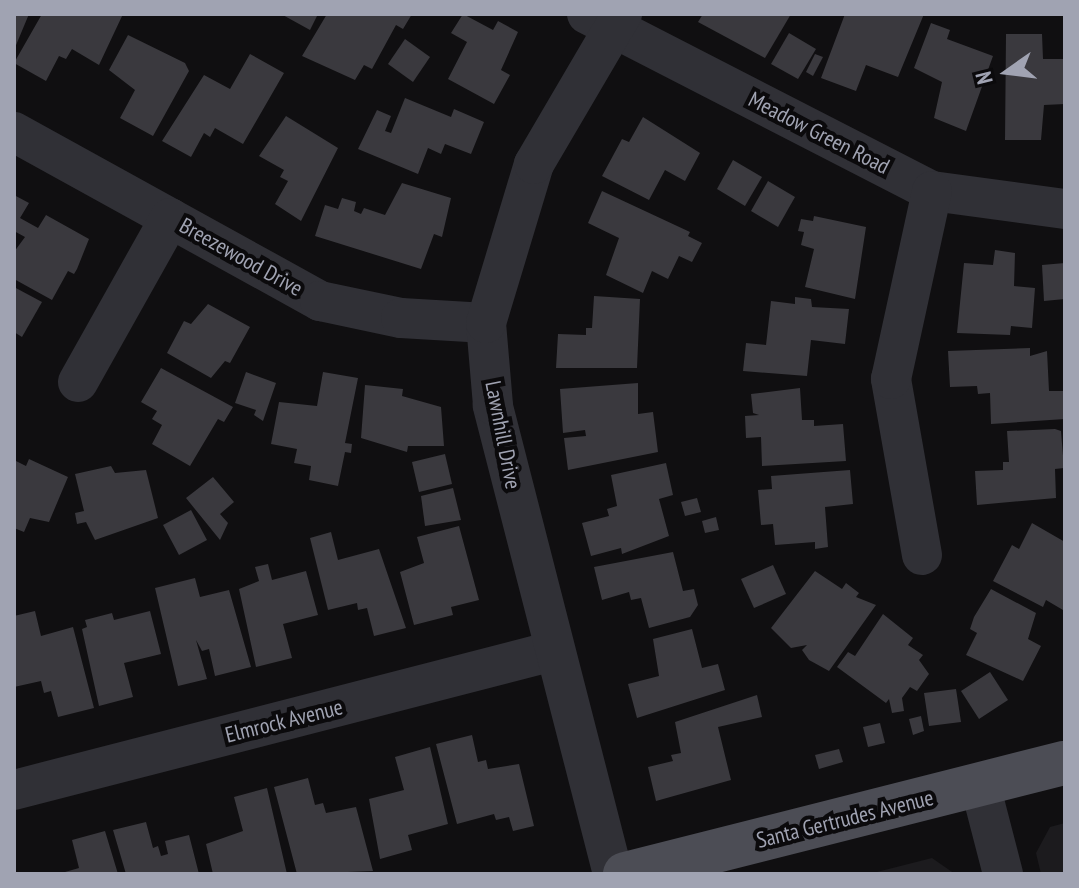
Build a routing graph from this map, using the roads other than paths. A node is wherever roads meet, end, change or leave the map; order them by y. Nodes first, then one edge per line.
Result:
1 (608, 19) edge
2 (14, 132) edge
3 (932, 191) junction
4 (1065, 209) edge
5 (170, 218) junction
6 (486, 323) junction
7 (78, 382) dead end
8 (922, 555) dead end
9 (553, 651) junction
10 (1065, 763) edge
11 (980, 785) junction
12 (14, 790) edge
13 (613, 874) edge
14 (625, 874) edge
15 (1003, 874) edge

1 - 3 street, Meadow Green Road
1 - 6 street, Lawnhill Drive
2 - 5 street, Breezewood Drive
3 - 4 street, Meadow Green Road
3 - 8 street
5 - 6 street, Breezewood Drive
5 - 7 street
6 - 9 street, Lawnhill Drive
9 - 12 street, Elmrock Avenue
9 - 13 street, Lawnhill Drive
10 - 11 main road, Santa Gertrudes Avenue
11 - 14 main road, Santa Gertrudes Avenue
11 - 15 street

